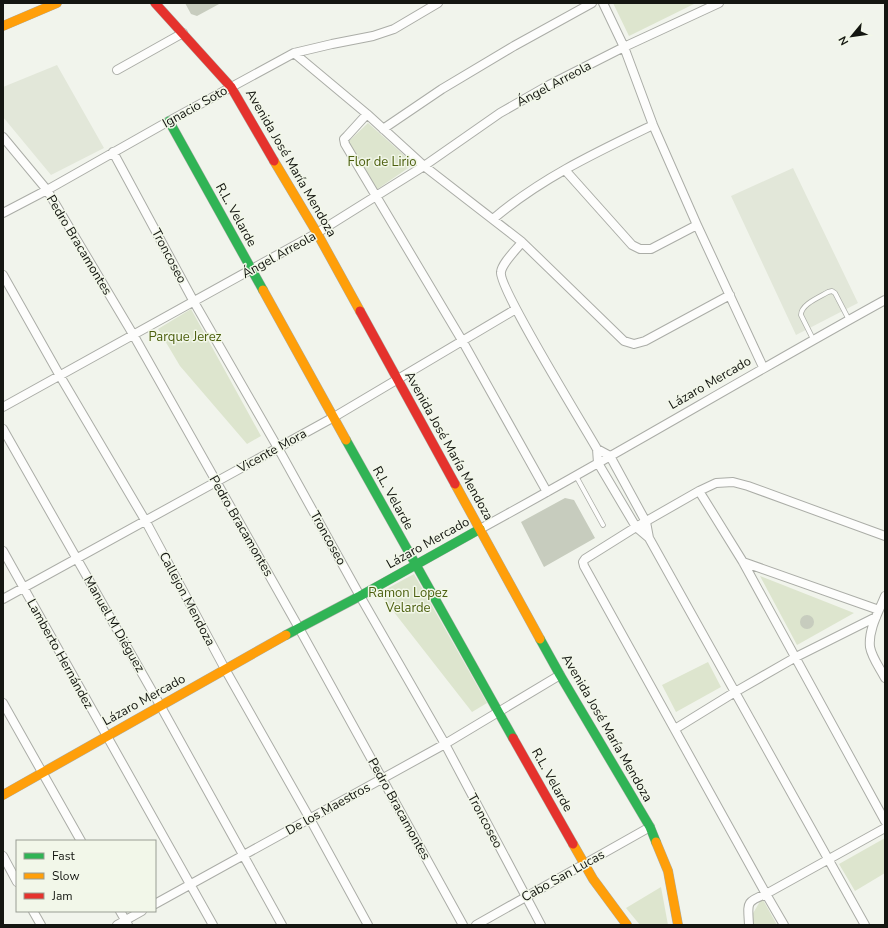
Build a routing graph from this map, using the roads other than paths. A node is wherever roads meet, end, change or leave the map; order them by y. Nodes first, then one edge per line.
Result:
1 (154, 3) edge
2 (438, 3) edge
3 (592, 3) edge
4 (603, 3) edge
5 (718, 3) edge
6 (52, 4) edge
7 (3, 26) edge
8 (183, 33) junction
9 (624, 47) junction
10 (294, 53) junction
11 (117, 70) dead end
12 (231, 87) junction
13 (367, 114) junction
14 (169, 121) junction
15 (653, 125) junction
16 (383, 129) junction
17 (3, 137) edge
18 (112, 152) junction
19 (424, 166) junction
20 (564, 170) junction
21 (46, 190) junction
22 (376, 196) junction
23 (3, 213) edge
24 (493, 218) junction
25 (697, 224) junction
26 (317, 233) junction
27 (522, 242) junction
28 (252, 270) junction
29 (3, 275) edge
30 (730, 295) junction
31 (885, 300) edge
32 (194, 302) junction
33 (516, 309) junction
34 (849, 320) junction
35 (134, 336) junction
36 (814, 339) junction
37 (463, 342) junction
38 (763, 367) junction
39 (60, 376) junction
40 (398, 379) junction
41 (3, 407) edge
42 (334, 417) junction
43 (3, 429) edge
44 (278, 448) junction
45 (597, 449) junction
46 (610, 456) junction
47 (598, 463) junction
48 (576, 476) junction
49 (216, 482) junction
50 (699, 491) junction
51 (547, 492) junction
52 (145, 520) junction
53 (646, 522) junction
54 (603, 525) dead end
55 (636, 527) junction
56 (480, 528) junction
57 (885, 536) edge
58 (649, 538) junction
59 (3, 551) edge
60 (77, 559) junction
61 (742, 562) junction
62 (415, 565) junction
63 (23, 588) junction
64 (360, 596) junction
65 (885, 596) edge
66 (3, 599) edge
67 (878, 614) junction
68 (299, 628) junction
69 (796, 658) junction
70 (224, 670) junction
71 (560, 675) junction
72 (885, 678) edge
73 (735, 692) junction
74 (3, 703) edge
75 (160, 705) junction
76 (499, 712) junction
77 (675, 729) junction
78 (106, 736) junction
79 (445, 744) junction
80 (42, 772) junction
81 (382, 779) junction
82 (3, 795) edge
83 (310, 819) junction
84 (885, 821) edge
85 (650, 827) junction
86 (885, 828) edge
87 (80, 840) edge
88 (245, 855) junction
89 (3, 856) edge
90 (829, 859) junction
91 (584, 864) junction
92 (16, 880) edge
93 (190, 886) junction
94 (766, 894) junction
95 (526, 897) junction
96 (156, 903) edge
97 (34, 912) edge
98 (121, 912) edge
99 (141, 912) edge
100 (127, 922) edge
101 (41, 925) edge
102 (117, 925) edge
103 (213, 925) edge
104 (282, 925) edge
105 (368, 925) edge
106 (463, 925) edge
107 (476, 925) edge
108 (541, 925) edge
109 (627, 925) edge
110 (678, 925) edge
111 (748, 925) edge
112 (784, 925) edge
113 (865, 925) edge

1 - 8 street, Avenida José María Mendoza
2 - 10 street, Ignacio Soto
3 - 16 street
4 - 9 street
5 - 9 street, Ángel Arreola
6 - 7 street
8 - 11 street
8 - 12 street, Avenida José María Mendoza
9 - 15 street
9 - 19 street, Ángel Arreola
10 - 12 street, Ignacio Soto
10 - 13 street
12 - 14 street, Ignacio Soto
12 - 26 street, Avenida José María Mendoza
13 - 16 street
13 - 22 street
14 - 18 street, Ignacio Soto
14 - 28 street, R.L. Velarde
15 - 20 street
15 - 25 street
16 - 19 street
17 - 21 street, Pedro Bracamontes
18 - 21 street, Ignacio Soto
18 - 32 street, Troncoseo
19 - 22 street, Ángel Arreola
19 - 24 street
20 - 24 street
20 - 25 street
21 - 23 street, Ignacio Soto
21 - 35 street, Pedro Bracamontes
22 - 26 street, Ángel Arreola
22 - 37 street
24 - 27 street
25 - 30 street
26 - 28 street, Ángel Arreola
26 - 40 street, Avenida José María Mendoza
27 - 30 street
27 - 33 street
28 - 32 street, Ángel Arreola
28 - 42 street, R.L. Velarde
29 - 39 street, Callejon Mendoza
30 - 38 street
31 - 34 street, Lázaro Mercado
32 - 35 street, Ángel Arreola
32 - 44 street, Troncoseo
33 - 37 street, Vicente Mora
33 - 45 street
34 - 36 street, Lázaro Mercado
34 - 36 lane
35 - 39 street, Ángel Arreola
35 - 49 street, Pedro Bracamontes
36 - 38 street, Lázaro Mercado
37 - 40 street, Vicente Mora
37 - 51 street
38 - 46 street, Lázaro Mercado
39 - 41 street, Ángel Arreola
39 - 52 street, Callejon Mendoza
40 - 42 street, Vicente Mora
40 - 56 street, Avenida José María Mendoza
42 - 44 street, Vicente Mora
42 - 62 street, R.L. Velarde
43 - 60 street, Manuel M Diéguez
44 - 49 street, Vicente Mora
44 - 64 street, Troncoseo
45 - 46 street
45 - 47 street
46 - 47 street, Lázaro Mercado
46 - 53 street
47 - 48 street, Lázaro Mercado
47 - 55 street
48 - 51 street, Lázaro Mercado
48 - 54 lane
49 - 52 street, Vicente Mora
49 - 68 street, Pedro Bracamontes
50 - 53 street
50 - 57 street
50 - 61 street
51 - 56 street, Lázaro Mercado
52 - 60 street, Vicente Mora
52 - 70 street, Callejon Mendoza
53 - 55 street
53 - 58 street
55 - 58 street
55 - 77 street
56 - 62 street, Lázaro Mercado
56 - 71 street, Avenida José María Mendoza
58 - 73 street
59 - 63 street, Lamberto Hernández
60 - 63 street, Vicente Mora
60 - 75 street, Manuel M Diéguez
61 - 67 street
61 - 69 street
62 - 64 street, Lázaro Mercado
62 - 76 street, R.L. Velarde
63 - 66 street, Vicente Mora
63 - 78 street, Lamberto Hernández
64 - 68 street, Lázaro Mercado
64 - 79 street, Troncoseo
65 - 67 street
67 - 69 street
67 - 72 street
68 - 70 street, Lázaro Mercado
68 - 81 street, Pedro Bracamontes
69 - 73 street
69 - 84 street
70 - 75 street, Lázaro Mercado
70 - 83 street, Callejon Mendoza
71 - 76 street, De los Maestros
71 - 85 street, Avenida José María Mendoza
73 - 77 street
73 - 90 street
74 - 80 street
75 - 78 street, Lázaro Mercado
75 - 88 street, Manuel M Diéguez
76 - 79 street, De los Maestros
76 - 91 street, R.L. Velarde
77 - 94 street
78 - 80 street, Lázaro Mercado
78 - 93 street, Lamberto Hernández
79 - 81 street, De los Maestros
79 - 95 street, Troncoseo
80 - 82 street, Lázaro Mercado
80 - 87 street
81 - 83 street, De los Maestros
81 - 106 street, Pedro Bracamontes
83 - 88 street, De los Maestros
83 - 105 street, Callejon Mendoza
85 - 91 street, Cabo San Lucas
85 - 110 street, Avenida José María Mendoza
86 - 90 street
88 - 93 street, De los Maestros
88 - 104 street, Manuel M Diéguez
89 - 92 street
90 - 94 street
90 - 113 street
91 - 95 street, Cabo San Lucas
91 - 109 street, R.L. Velarde
93 - 96 street, De los Maestros
93 - 103 street, Lamberto Hernández
94 - 111 street
94 - 112 street
95 - 107 street, Cabo San Lucas
95 - 108 street, Troncoseo
97 - 101 street
98 - 100 street
99 - 100 street
100 - 102 street

